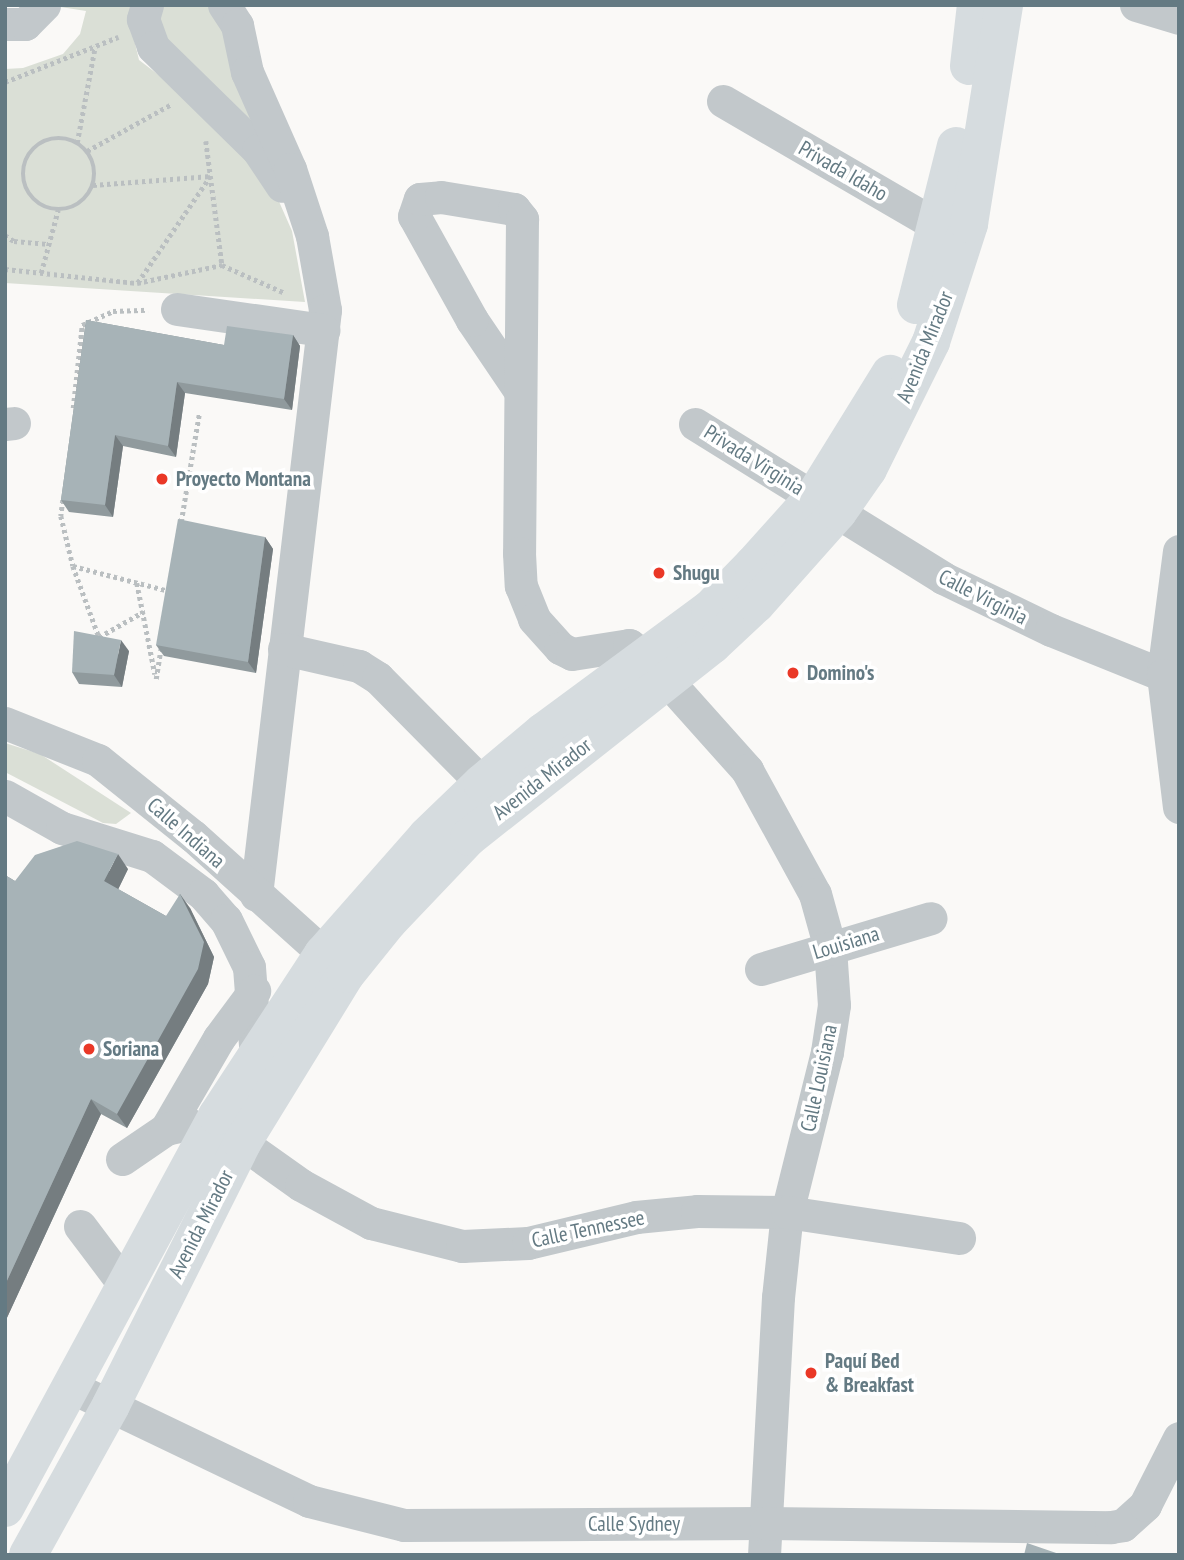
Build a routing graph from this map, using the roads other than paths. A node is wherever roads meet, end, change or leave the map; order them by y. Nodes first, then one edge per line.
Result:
1 (44, 5) edge
2 (224, 5) edge
3 (976, 5) edge
4 (1004, 5) edge
5 (1136, 5) edge
6 (146, 17) edge
7 (1179, 18) edge
8 (5, 24) edge
9 (723, 101) dead end
10 (951, 234) junction
11 (312, 236) junction
12 (177, 309) road end
13 (323, 330) junction
14 (520, 391) junction
15 (695, 424) dead end
16 (826, 505) junction
17 (1179, 551) edge
18 (284, 649) junction
19 (656, 669) junction
20 (1163, 675) junction
21 (5, 723) edge
22 (482, 783) junction
23 (5, 796) edge
24 (1179, 807) edge
25 (193, 836) junction
26 (176, 871) junction
27 (256, 895) junction
28 (931, 918) dead end
29 (830, 948) junction
30 (335, 964) junction
31 (761, 969) dead end
32 (254, 992) junction
33 (256, 1057) junction
34 (166, 1129) junction
35 (230, 1130) junction
36 (122, 1159) dead end
37 (788, 1212) junction
38 (80, 1226) dead end
39 (959, 1238) dead end
40 (123, 1283) junction
41 (69, 1386) junction
42 (111, 1405) junction
43 (1179, 1438) edge
44 (10, 1492) edge
45 (765, 1539) edge
46 (29, 1555) edge

1 - 8 street
2 - 11 street
3 - 10 main road, Avenida Mirador
4 - 10 main road, Avenida Mirador
5 - 7 street
6 - 11 street
9 - 10 street, Privada Idaho
10 - 16 main road, Avenida Mirador
11 - 13 street
12 - 13 street
13 - 18 street
14 - 14 street
14 - 19 street
15 - 16 street, Privada Virginia
16 - 19 main road, Avenida Mirador
16 - 20 street, Calle Virginia
17 - 20 street
18 - 22 street
18 - 27 street
19 - 22 main road, Avenida Mirador
19 - 29 street, Calle Louisiana
19 - 30 main road, Avenida Mirador
20 - 24 street
21 - 25 street, Calle Indiana
22 - 30 main road, Avenida Mirador
23 - 26 street
25 - 26 street
25 - 27 street, Calle Indiana
26 - 32 street
27 - 30 street, Calle Indiana
28 - 29 street, Louisiana
29 - 31 street, Louisiana
29 - 37 street, Calle Louisiana
30 - 33 main road, Avenida Mirador
30 - 35 main road, Avenida Mirador
32 - 33 street
32 - 34 street
33 - 35 main road, Avenida Mirador
34 - 35 street
34 - 36 street
35 - 37 street, Calle Tennessee
35 - 40 main road, Avenida Mirador
35 - 42 main road, Avenida Mirador
37 - 39 street, Calle Tennessee
37 - 45 street, Calle Louisiana
38 - 40 street
40 - 41 main road, Avenida Mirador
41 - 42 street, Calle Sydney
41 - 44 main road, Avenida Mirador
42 - 45 street, Calle Sydney
42 - 46 main road, Avenida Mirador
43 - 45 street, Calle Sydney

